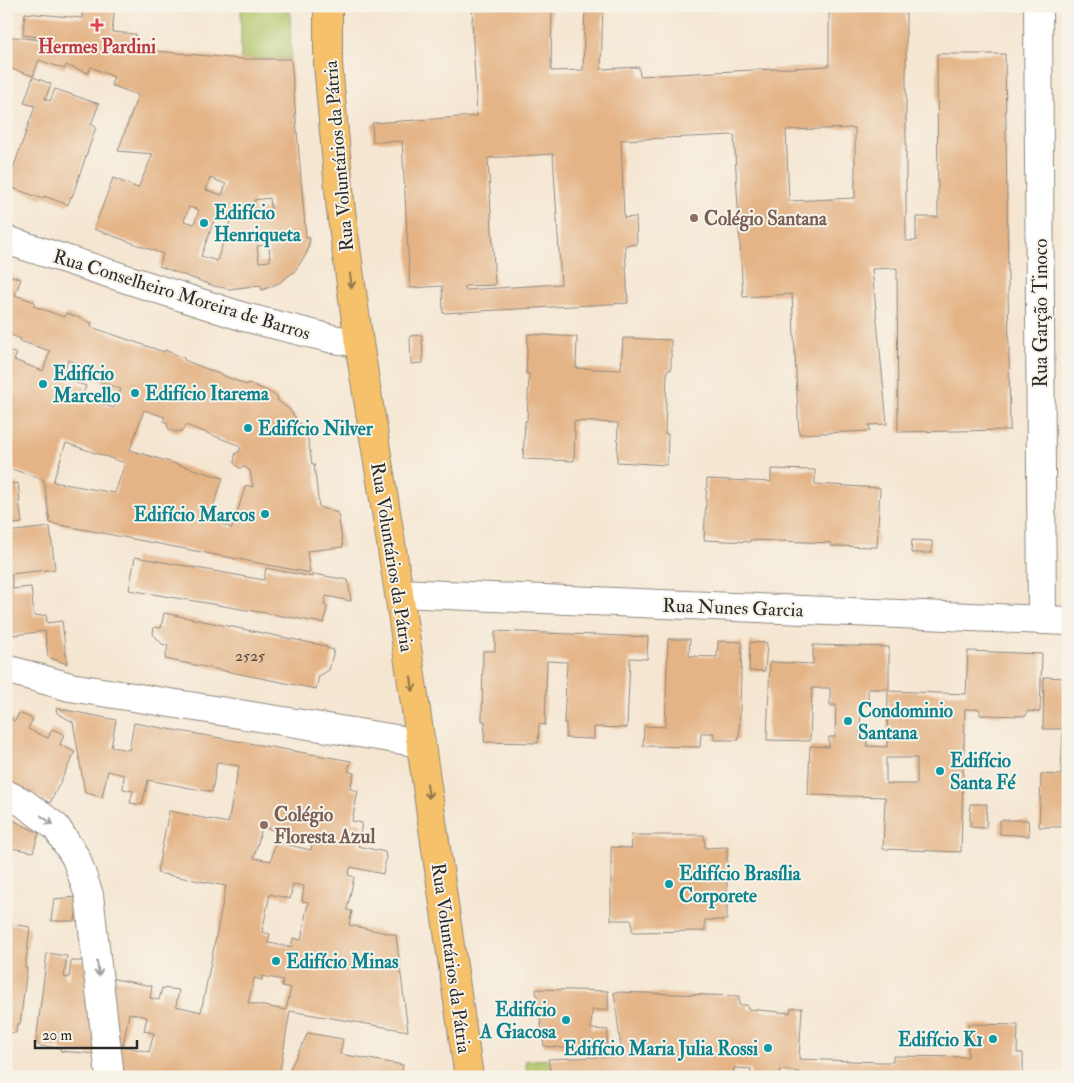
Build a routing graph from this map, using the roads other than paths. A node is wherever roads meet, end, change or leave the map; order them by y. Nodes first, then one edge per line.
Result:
1 (328, 6) edge
2 (1038, 6) edge
3 (6, 240) edge
4 (359, 343) junction
5 (399, 593) junction
6 (1055, 621) edge
7 (6, 669) edge
8 (421, 743) junction
9 (6, 794) edge
10 (110, 1077) edge
11 (469, 1077) edge

1 -> 4 main road, Rua Voluntários da Pátria
2 - 6 street, Rua Garção Tinoco
3 - 4 street, Rua Conselheiro Moreira de Barros
4 - 5 main road, Rua Voluntários da Pátria
5 - 6 street, Rua Nunes Garcia
5 -> 8 main road, Rua Voluntários da Pátria
7 - 8 street
8 -> 11 main road, Rua Voluntários da Pátria
9 -> 10 street

